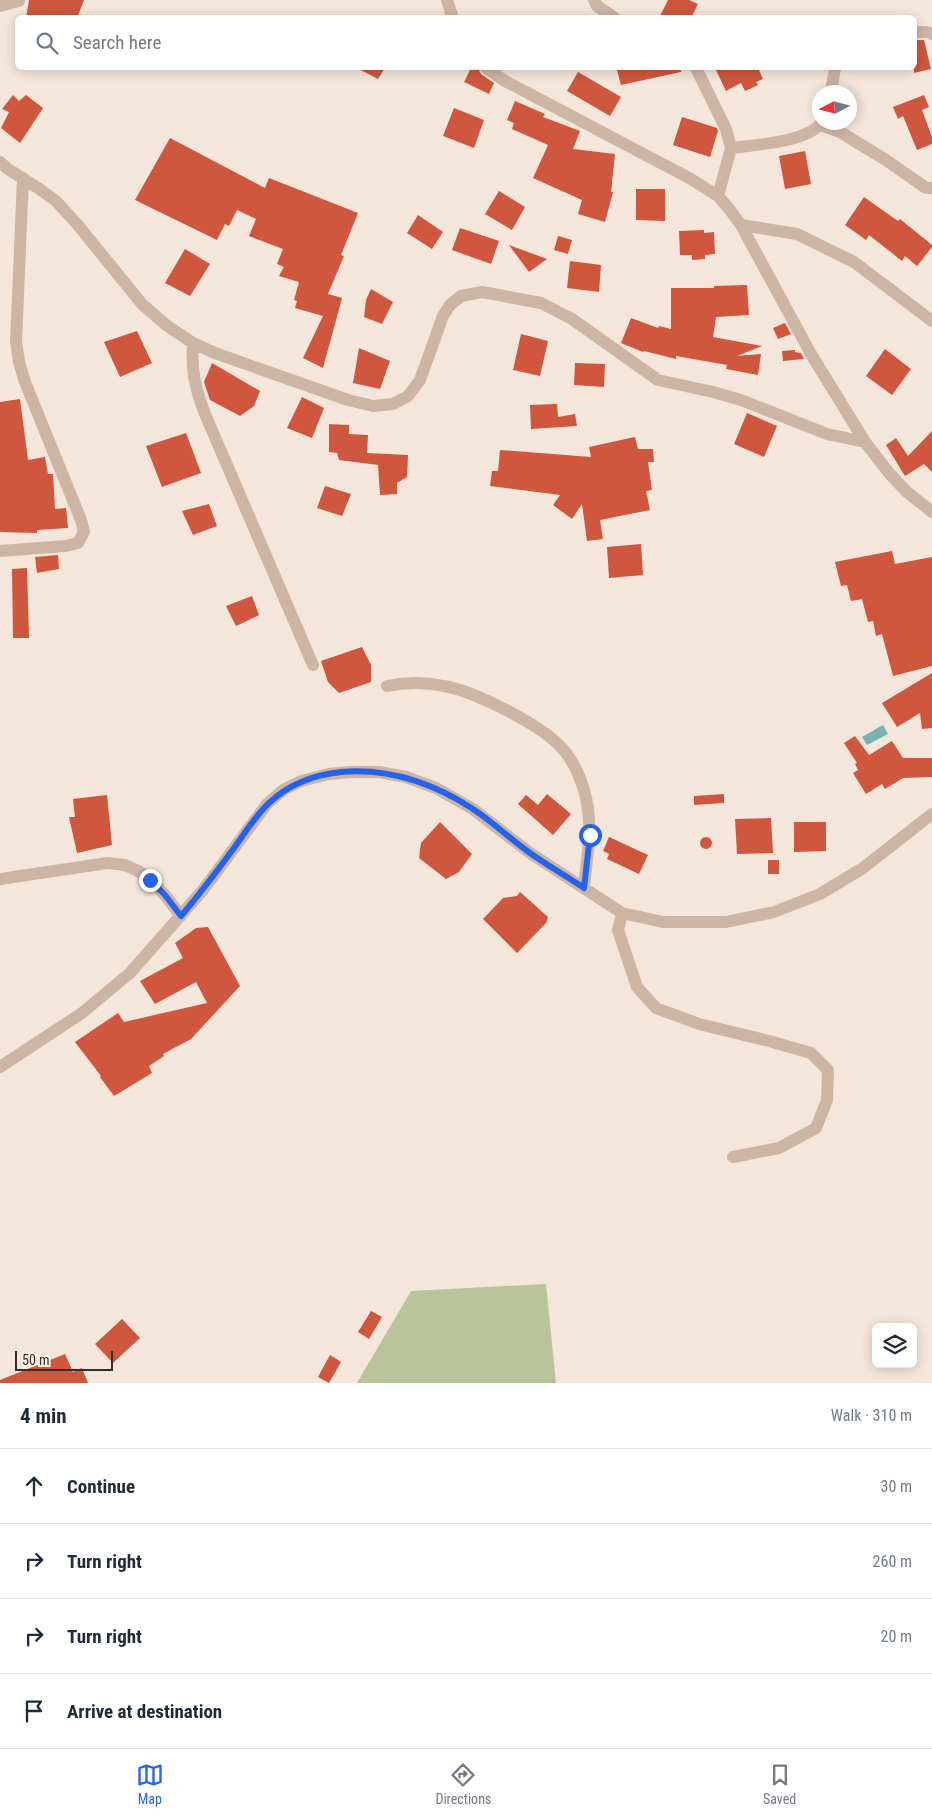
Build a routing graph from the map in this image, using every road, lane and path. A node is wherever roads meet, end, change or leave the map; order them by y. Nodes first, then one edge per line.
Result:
1 (447, 0) edge
2 (594, 0) edge
3 (19, 1) dead end
4 (0, 6) edge
5 (452, 15) edge
6 (610, 15) edge
7 (917, 32) edge
8 (932, 34) edge
9 (489, 70) edge
10 (697, 70) edge
11 (835, 70) edge
12 (832, 85) edge
13 (813, 130) edge
14 (836, 130) edge
15 (731, 148) junction
16 (0, 162) edge
17 (23, 178) junction
18 (932, 188) edge
19 (718, 196) junction
20 (740, 225) junction
21 (932, 322) edge
22 (193, 342) junction
23 (865, 442) junction
24 (932, 512) edge
25 (0, 551) edge
26 (312, 665) dead end
27 (387, 686) dead end
28 (932, 814) edge
29 (0, 879) edge
30 (584, 888) junction
31 (622, 913) junction
32 (181, 916) junction
33 (0, 1067) edge
34 (733, 1157) dead end

1 - 5 street
2 - 6 street
3 - 4 street
7 - 8 street
9 - 19 street
10 - 15 street
11 - 12 street
13 - 15 street
14 - 18 street
15 - 19 street
16 - 17 street
17 - 22 street
17 - 25 street
19 - 20 street
20 - 21 street
20 - 23 street
22 - 23 street
22 - 26 street
23 - 24 street
27 - 30 street
28 - 31 street
29 - 32 street
30 - 31 street
30 - 32 street
31 - 34 street
32 - 33 street

